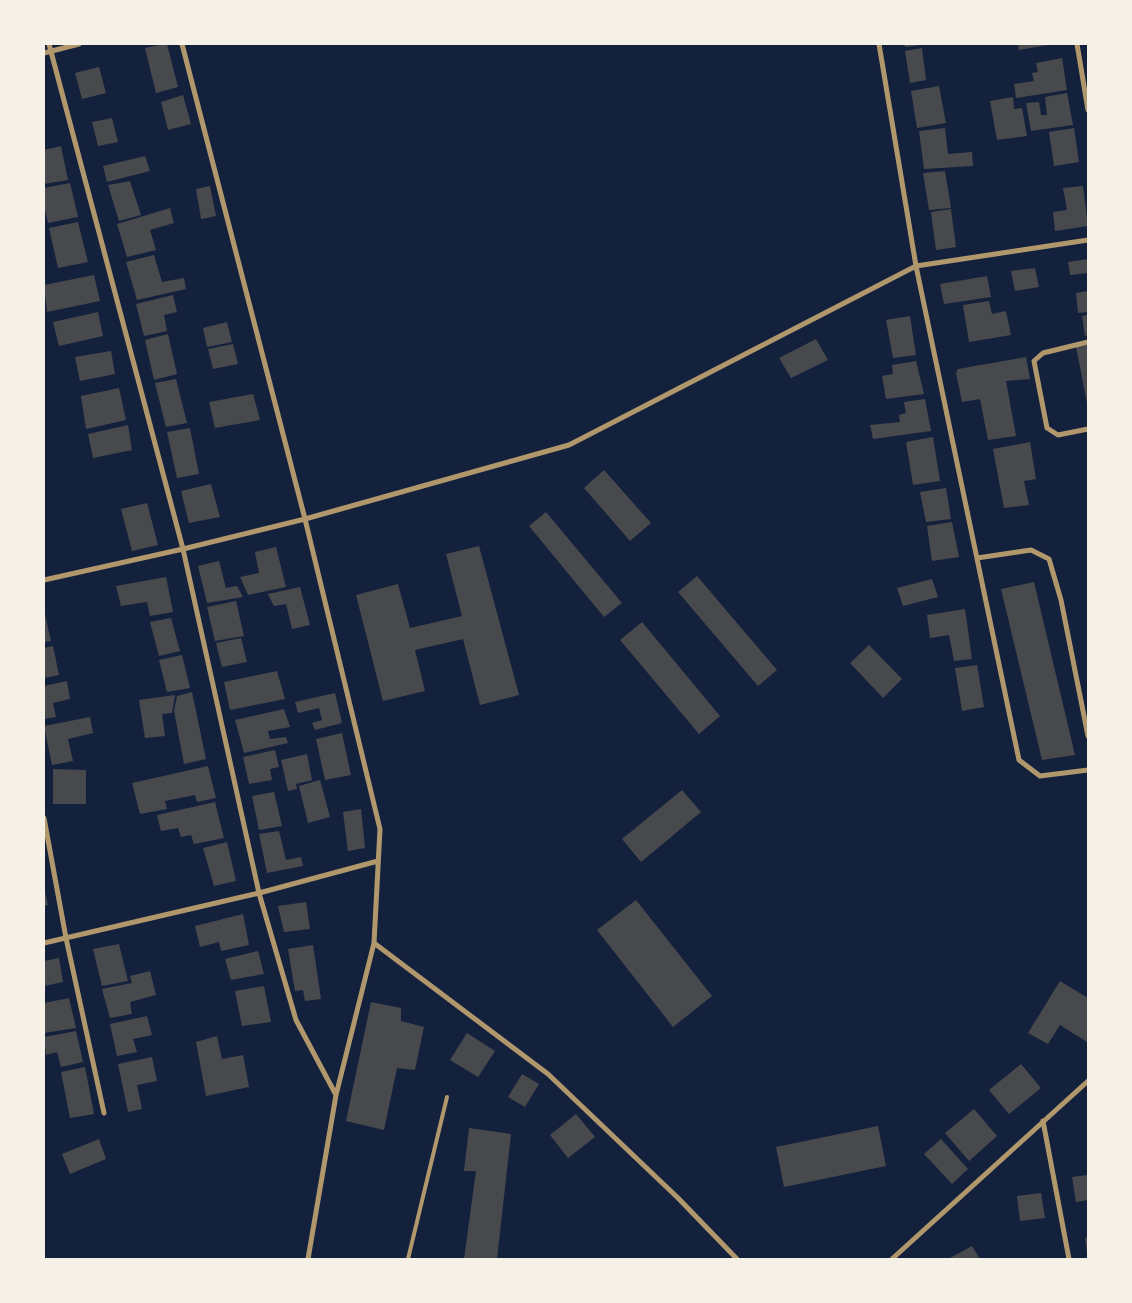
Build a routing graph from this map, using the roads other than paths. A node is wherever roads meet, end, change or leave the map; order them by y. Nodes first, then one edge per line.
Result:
1 (49, 44) edge
2 (79, 44) edge
3 (182, 44) edge
4 (880, 44) edge
5 (1077, 44) edge
6 (51, 51) junction
7 (44, 53) edge
8 (1088, 110) edge
9 (1088, 240) edge
10 (916, 266) junction
11 (1088, 342) edge
12 (1088, 429) edge
13 (304, 519) junction
14 (183, 549) junction
15 (977, 558) junction
16 (44, 580) edge
17 (1088, 736) edge
18 (1088, 770) edge
19 (44, 818) edge
20 (378, 861) junction
21 (259, 893) junction
22 (66, 938) junction
23 (44, 943) edge
24 (374, 943) junction
25 (1088, 1081) edge
26 (336, 1095) junction
27 (446, 1097) dead end
28 (104, 1113) dead end
29 (1042, 1121) junction
30 (308, 1259) edge
31 (408, 1259) edge
32 (737, 1259) edge
33 (892, 1259) edge
34 (1069, 1259) edge

1 - 6 street
2 - 6 street
3 - 13 street
4 - 10 street
5 - 8 street
6 - 7 street
6 - 14 street
9 - 10 street
10 - 13 street
10 - 15 street
11 - 12 street
13 - 14 street
13 - 20 street
14 - 16 street
14 - 21 street
15 - 17 street
15 - 18 street
19 - 22 street
20 - 21 street
20 - 24 street
21 - 22 street
21 - 26 street
22 - 23 street
22 - 28 street
24 - 26 street
24 - 32 street
25 - 29 street
26 - 30 street
27 - 31 lane
29 - 33 street
29 - 34 street

